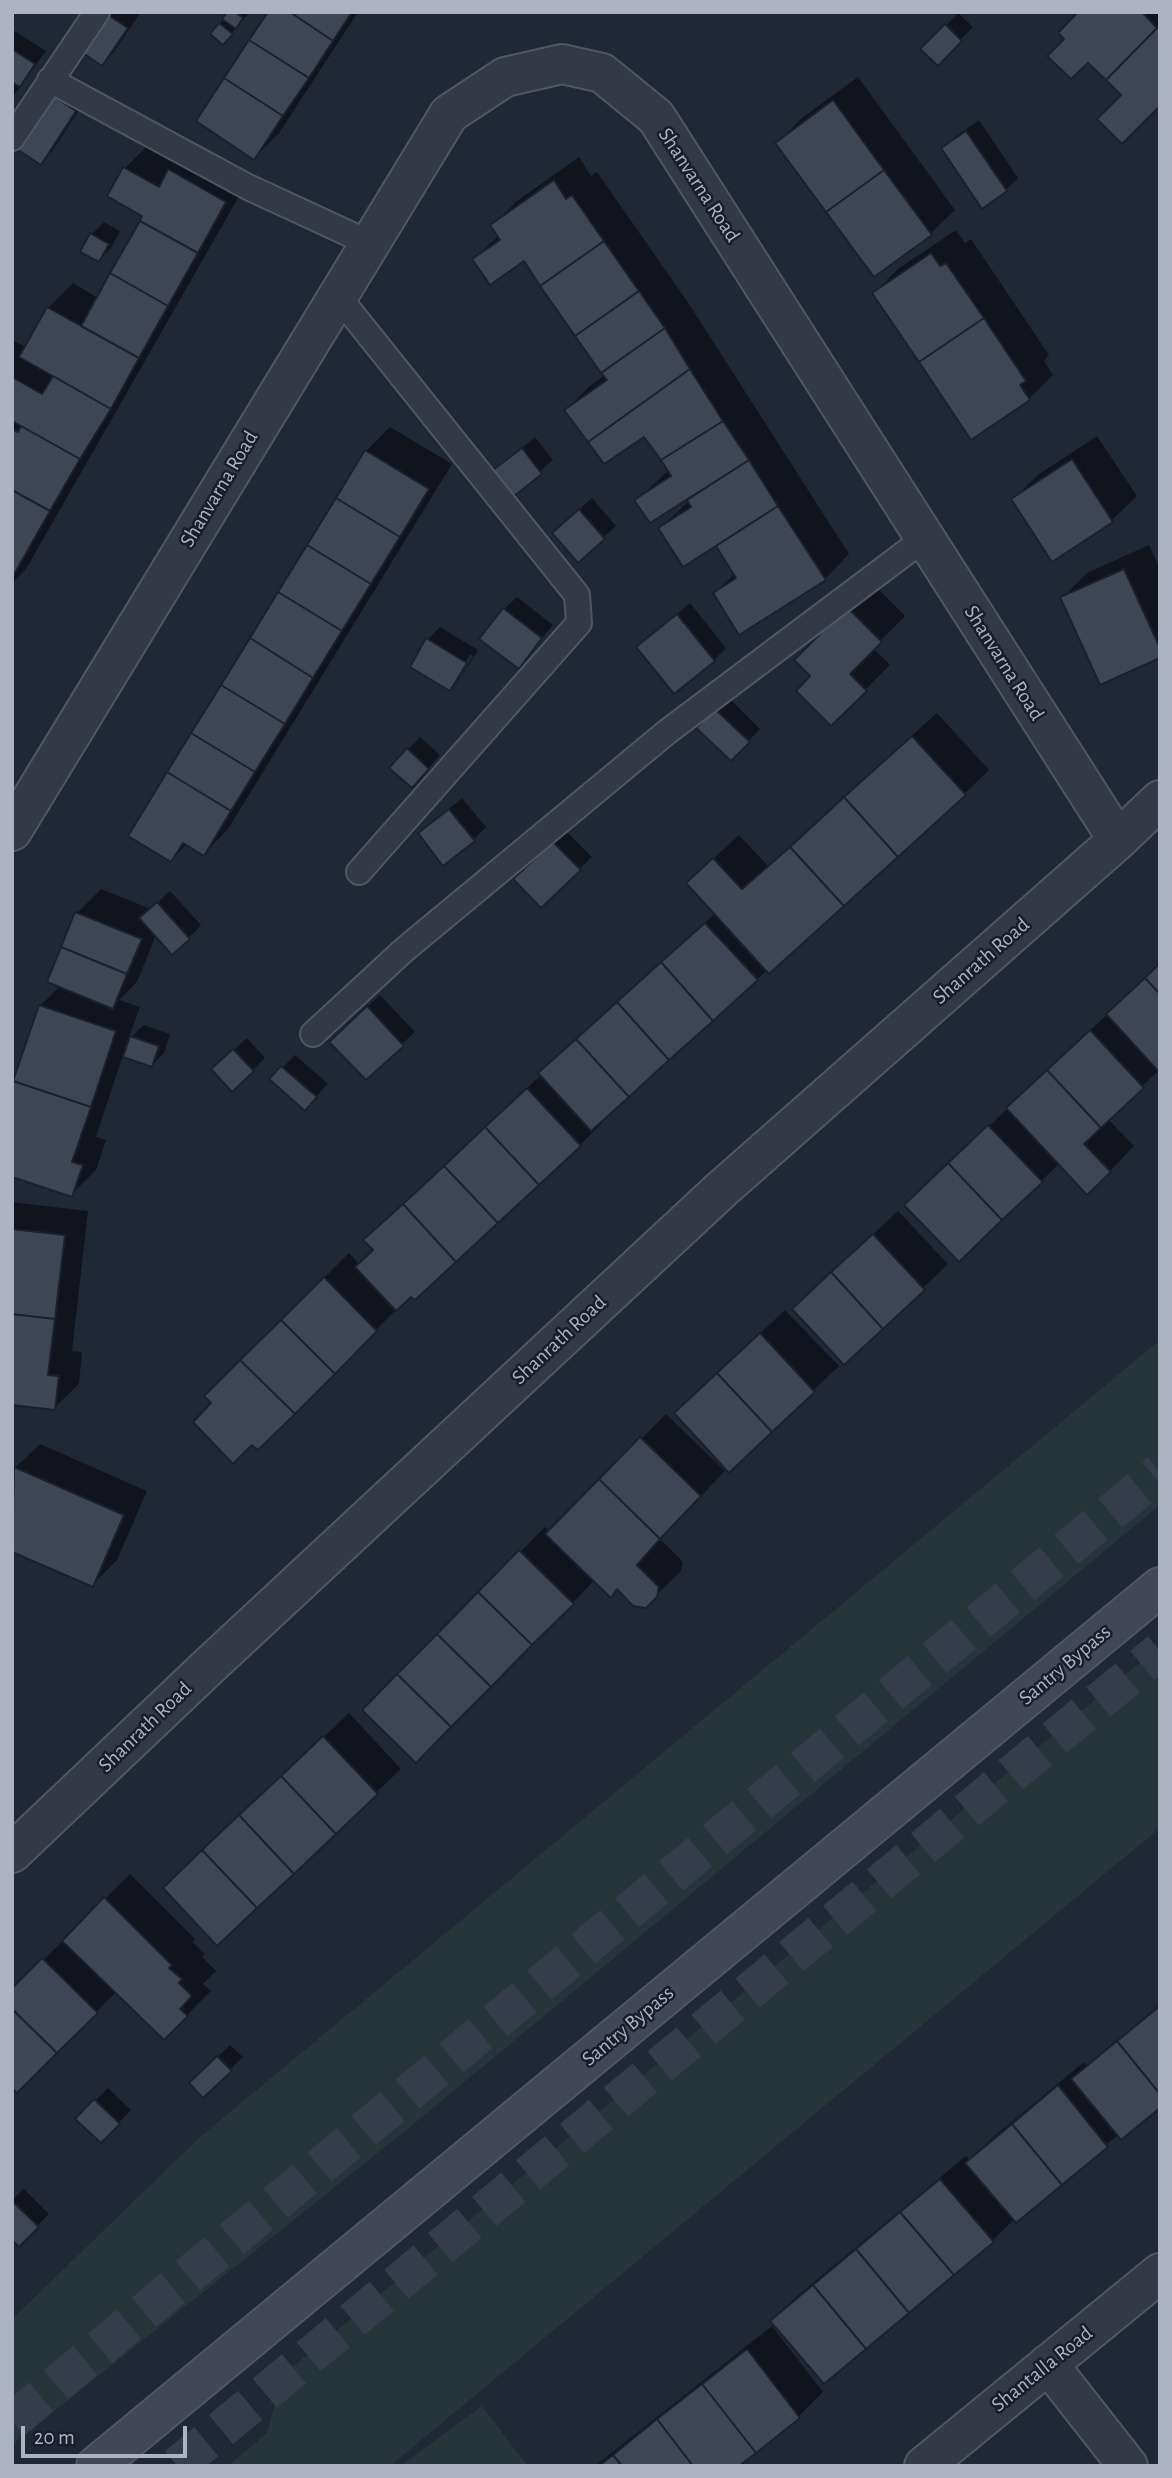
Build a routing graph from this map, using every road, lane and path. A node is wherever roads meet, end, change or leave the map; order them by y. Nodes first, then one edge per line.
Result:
1 (97, 12) edge
2 (50, 80) junction
3 (12, 138) edge
4 (369, 243) junction
5 (337, 295) junction
6 (925, 538) junction
7 (1160, 800) edge
8 (12, 831) edge
9 (1118, 841) junction
10 (359, 872) dead end
11 (313, 1034) dead end
12 (1160, 1587) edge
13 (12, 1853) edge
14 (1160, 2273) edge
15 (1048, 2364) junction
16 (96, 2466) edge
17 (924, 2466) edge
18 (1128, 2466) edge

1 - 2 lane
2 - 3 lane
2 - 4 lane
4 - 5 street, Shanvarna Road
4 - 6 street, Shanvarna Road
5 - 8 street, Shanvarna Road
5 - 10 lane
6 - 9 street, Shanvarna Road
6 - 11 lane
7 - 9 street, Shanrath Road
9 - 13 street, Shanrath Road
12 - 16 main road, Santry Bypass
14 - 15 street, Shantalla Road
15 - 17 street, Shantalla Road
15 - 18 street

